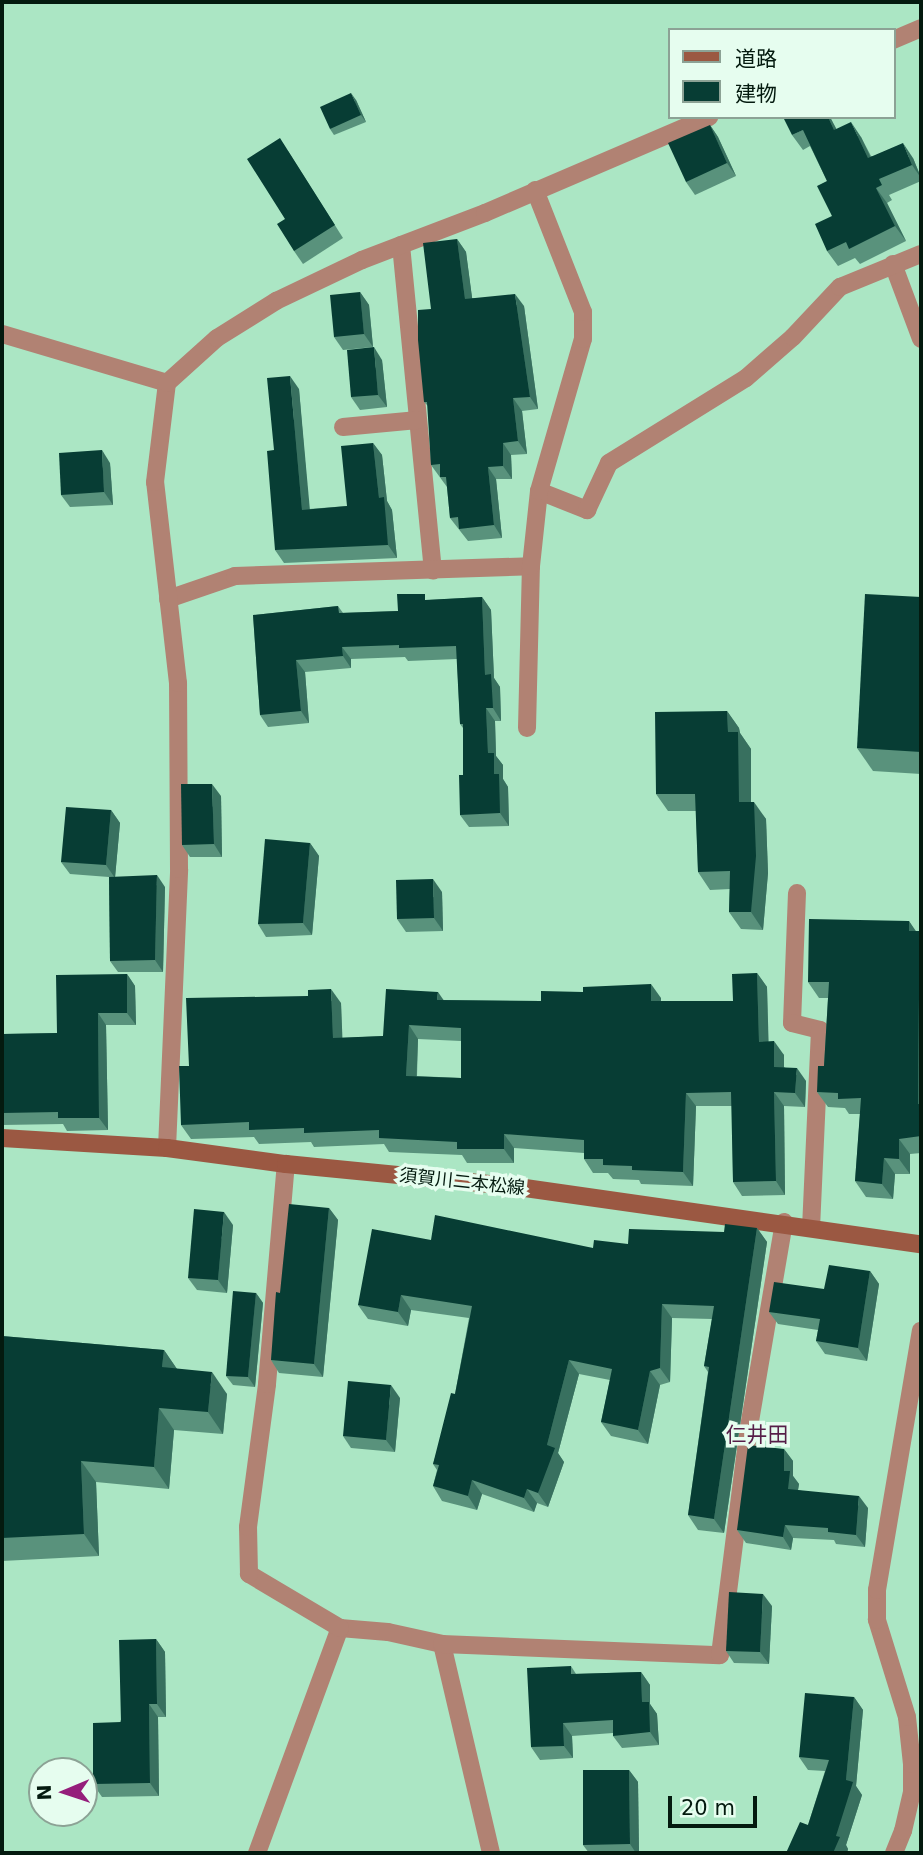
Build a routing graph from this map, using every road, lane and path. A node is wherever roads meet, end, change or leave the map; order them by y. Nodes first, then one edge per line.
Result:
1 (921, 28) edge
2 (895, 39) edge
3 (704, 119) edge
4 (535, 190) junction
5 (401, 245) junction
6 (921, 254) edge
7 (893, 264) junction
8 (2, 334) edge
9 (921, 339) edge
10 (167, 383) junction
11 (418, 420) junction
12 (343, 427) dead end
13 (539, 491) junction
14 (531, 566) junction
15 (433, 570) junction
16 (168, 599) junction
17 (527, 728) dead end
18 (797, 892) dead end
19 (2, 1138) edge
20 (167, 1148) junction
21 (286, 1164) junction
22 (784, 1222) junction
23 (811, 1227) junction
24 (921, 1244) edge
25 (921, 1331) edge
26 (340, 1628) junction
27 (442, 1644) junction
28 (257, 1853) edge
29 (491, 1853) edge
30 (894, 1853) edge

1 - 2 street
3 - 4 street
4 - 5 street
4 - 13 street
5 - 10 street
5 - 11 street
6 - 7 street
7 - 9 street
7 - 13 street
8 - 10 street
10 - 16 street
11 - 12 street
11 - 15 street
13 - 14 street
14 - 15 street
14 - 17 street
15 - 16 street
16 - 20 street
18 - 23 street
19 - 20 main road, 須賀川二本松線
20 - 21 main road, 須賀川二本松線
21 - 22 main road, 須賀川二本松線
21 - 26 street
22 - 23 main road, 須賀川二本松線
22 - 27 street
23 - 24 main road, 須賀川二本松線
25 - 30 street
26 - 27 street
26 - 28 street
27 - 29 street

